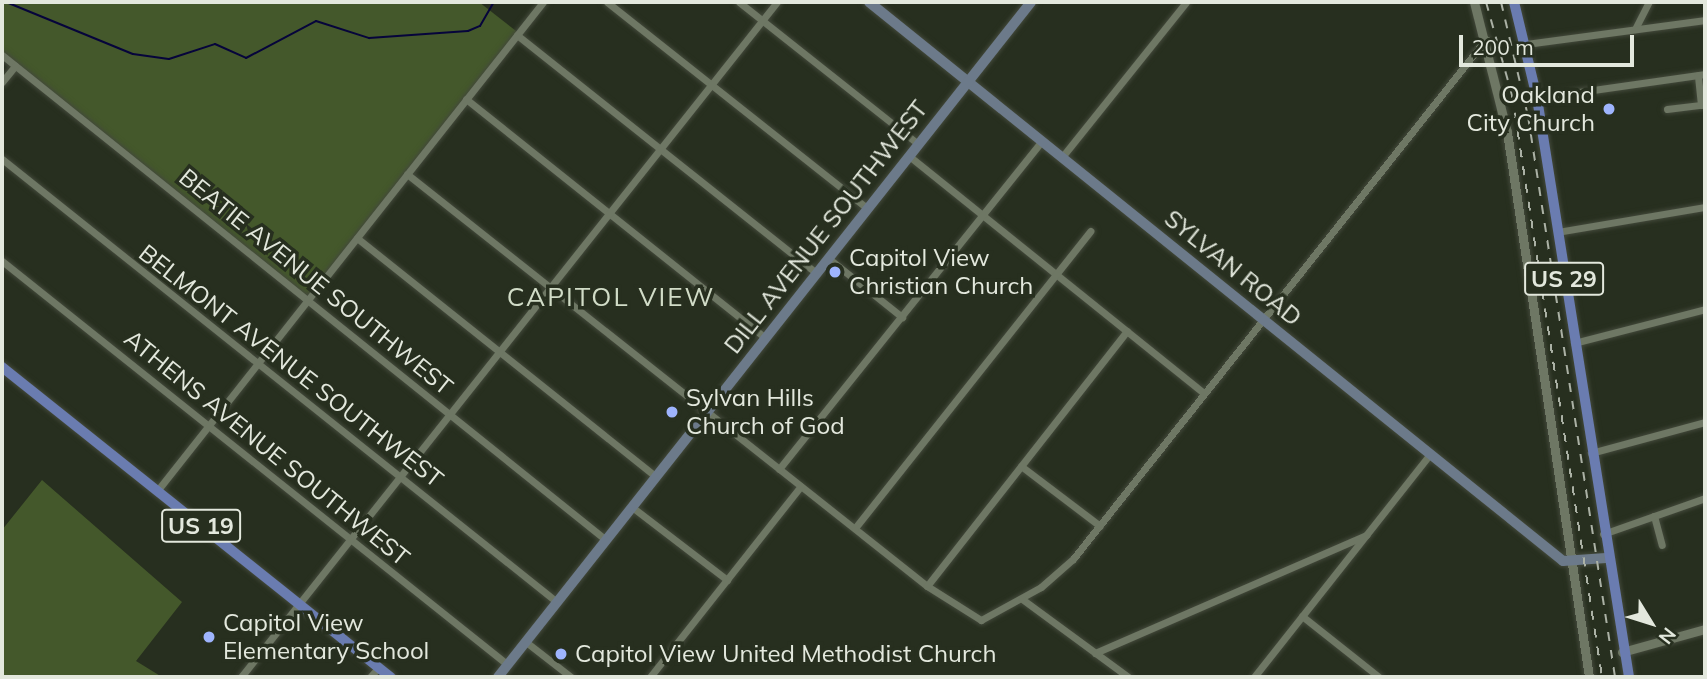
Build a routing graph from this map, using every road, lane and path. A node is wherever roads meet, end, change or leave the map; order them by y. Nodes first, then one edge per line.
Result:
1 (543, 2) edge
2 (607, 2) edge
3 (739, 2) edge
4 (777, 2) edge
5 (870, 2) edge
6 (1031, 2) edge
7 (1186, 2) edge
8 (1474, 2) edge
9 (1515, 2) edge
10 (1649, 2) edge
11 (762, 20) junction
12 (1705, 20) edge
13 (1635, 29) junction
14 (517, 35) junction
15 (1486, 39) junction
16 (1526, 44) junction
17 (2, 55) edge
18 (15, 66) junction
19 (1701, 75) edge
20 (2, 82) edge
21 (967, 82) junction
22 (711, 85) junction
23 (1537, 98) junction
24 (466, 99) junction
25 (1703, 105) edge
26 (1667, 109) dead end
27 (1042, 141) junction
28 (918, 144) junction
29 (660, 149) junction
30 (909, 156) junction
31 (1062, 158) junction
32 (2, 159) edge
33 (407, 174) junction
34 (1705, 207) edge
35 (867, 208) junction
36 (610, 213) junction
37 (983, 217) junction
38 (1090, 231) dead end
39 (1557, 232) junction
40 (357, 238) junction
41 (828, 258) junction
42 (2, 261) edge
43 (816, 273) junction
44 (1055, 274) junction
45 (550, 289) junction
46 (308, 300) junction
47 (1705, 309) edge
48 (902, 317) junction
49 (1261, 317) junction
50 (1127, 331) junction
51 (765, 338) junction
52 (1574, 343) junction
53 (499, 352) junction
54 (258, 363) junction
55 (2, 367) edge
56 (1203, 392) junction
57 (706, 413) junction
58 (451, 415) junction
59 (1705, 422) edge
60 (209, 425) junction
61 (1590, 453) junction
62 (1430, 454) junction
63 (1021, 466) junction
64 (779, 469) junction
65 (401, 477) junction
66 (656, 477) junction
67 (801, 486) junction
68 (157, 491) junction
69 (1705, 498) edge
70 (632, 507) junction
71 (1654, 516) junction
72 (1100, 526) junction
73 (855, 528) junction
74 (1602, 534) junction
75 (1366, 535) junction
76 (352, 540) junction
77 (606, 540) junction
78 (1662, 545) dead end
79 (1606, 558) junction
80 (1572, 565) junction
81 (727, 580) junction
82 (926, 586) junction
83 (1022, 598) junction
84 (557, 602) junction
85 (300, 605) junction
86 (1302, 616) junction
87 (1705, 629) edge
88 (526, 642) junction
89 (1622, 652) junction
90 (1095, 653) junction
91 (508, 665) junction
92 (378, 668) junction
93 (241, 677) edge
94 (370, 677) edge
95 (390, 677) edge
96 (498, 677) edge
97 (571, 677) edge
98 (650, 677) edge
99 (1128, 677) edge
100 (1254, 677) edge
101 (1379, 677) edge
102 (1590, 677) edge
103 (1629, 677) edge

1 - 14 street
2 - 22 street
3 - 11 street
4 - 11 street
5 - 21 main road, SYLVAN ROAD
6 - 21 main road, DILL AVENUE SOUTHWEST
7 - 31 street
8 - 15 street
9 - 16 main road, US 29
10 - 13 street
11 - 22 street
11 - 28 street
12 - 13 street
13 - 16 street
14 - 24 street
14 - 29 street
15 - 49 street
15 - 80 street
16 - 23 main road, US 29
17 - 18 street, BEATIE AVENUE SOUTHWEST
18 - 20 street
18 - 46 street, BEATIE AVENUE SOUTHWEST
19 - 23 street
19 - 25 street
21 - 27 main road, SYLVAN ROAD
21 - 28 main road, DILL AVENUE SOUTHWEST
22 - 29 street
22 - 35 street
23 - 39 main road, US 29
24 - 33 street
24 - 36 street
25 - 26 street
27 - 31 main road, SYLVAN ROAD
27 - 37 street
28 - 30 main road, DILL AVENUE SOUTHWEST
29 - 36 street
29 - 43 street
30 - 35 main road, DILL AVENUE SOUTHWEST
30 - 37 street
31 - 49 main road, SYLVAN ROAD
32 - 54 street, BELMONT AVENUE SOUTHWEST
33 - 40 street
33 - 45 street
34 - 39 street
35 - 41 main road, DILL AVENUE SOUTHWEST
36 - 45 street
36 - 51 street
37 - 44 street
37 - 48 street
38 - 44 street
39 - 52 main road, US 29
40 - 46 street
40 - 53 street
41 - 43 main road, DILL AVENUE SOUTHWEST
41 - 48 street
42 - 60 street, ATHENS AVENUE SOUTHWEST
43 - 51 main road, DILL AVENUE SOUTHWEST
44 - 50 street
44 - 73 street
45 - 53 street
45 - 57 street
46 - 54 street
46 - 58 street, BEATIE AVENUE SOUTHWEST
47 - 52 street
48 - 64 street
49 - 56 street
49 - 62 main road, SYLVAN ROAD
50 - 56 street
50 - 63 street
51 - 57 main road, DILL AVENUE SOUTHWEST
52 - 61 main road, US 29
53 - 58 street
53 - 66 street
54 - 60 street
54 - 65 street, BELMONT AVENUE SOUTHWEST
55 - 68 main road, US 19
56 - 72 street
57 - 64 street
57 - 66 main road, DILL AVENUE SOUTHWEST
58 - 65 street
58 - 77 street, BEATIE AVENUE SOUTHWEST
59 - 61 street
60 - 68 street
60 - 76 street, ATHENS AVENUE SOUTHWEST
61 - 74 main road, US 29
62 - 75 street
62 - 80 main road, SYLVAN ROAD
63 - 72 street
63 - 82 street
64 - 67 street
65 - 76 street
65 - 84 street, BELMONT AVENUE SOUTHWEST
66 - 70 main road, DILL AVENUE SOUTHWEST
67 - 73 street
67 - 81 street
68 - 85 main road, US 19
69 - 71 street
70 - 77 main road, DILL AVENUE SOUTHWEST
70 - 81 street
71 - 74 street
71 - 78 street
72 - 83 street
73 - 82 street
74 - 79 main road, US 29
75 - 86 street
75 - 90 street
76 - 85 street
76 - 91 street, ATHENS AVENUE SOUTHWEST
77 - 84 main road, DILL AVENUE SOUTHWEST
79 - 80 main road
79 - 89 main road, US 29
80 - 102 street
81 - 98 street
82 - 83 street
83 - 90 street
84 - 88 main road, DILL AVENUE SOUTHWEST
85 - 92 main road, US 19
85 - 93 street
86 - 100 street
86 - 101 street
87 - 89 street
88 - 91 main road, DILL AVENUE SOUTHWEST
88 - 97 street
89 - 103 main road, US 29
90 - 99 street
91 - 96 main road, DILL AVENUE SOUTHWEST
92 - 94 street
92 - 95 main road, US 19

